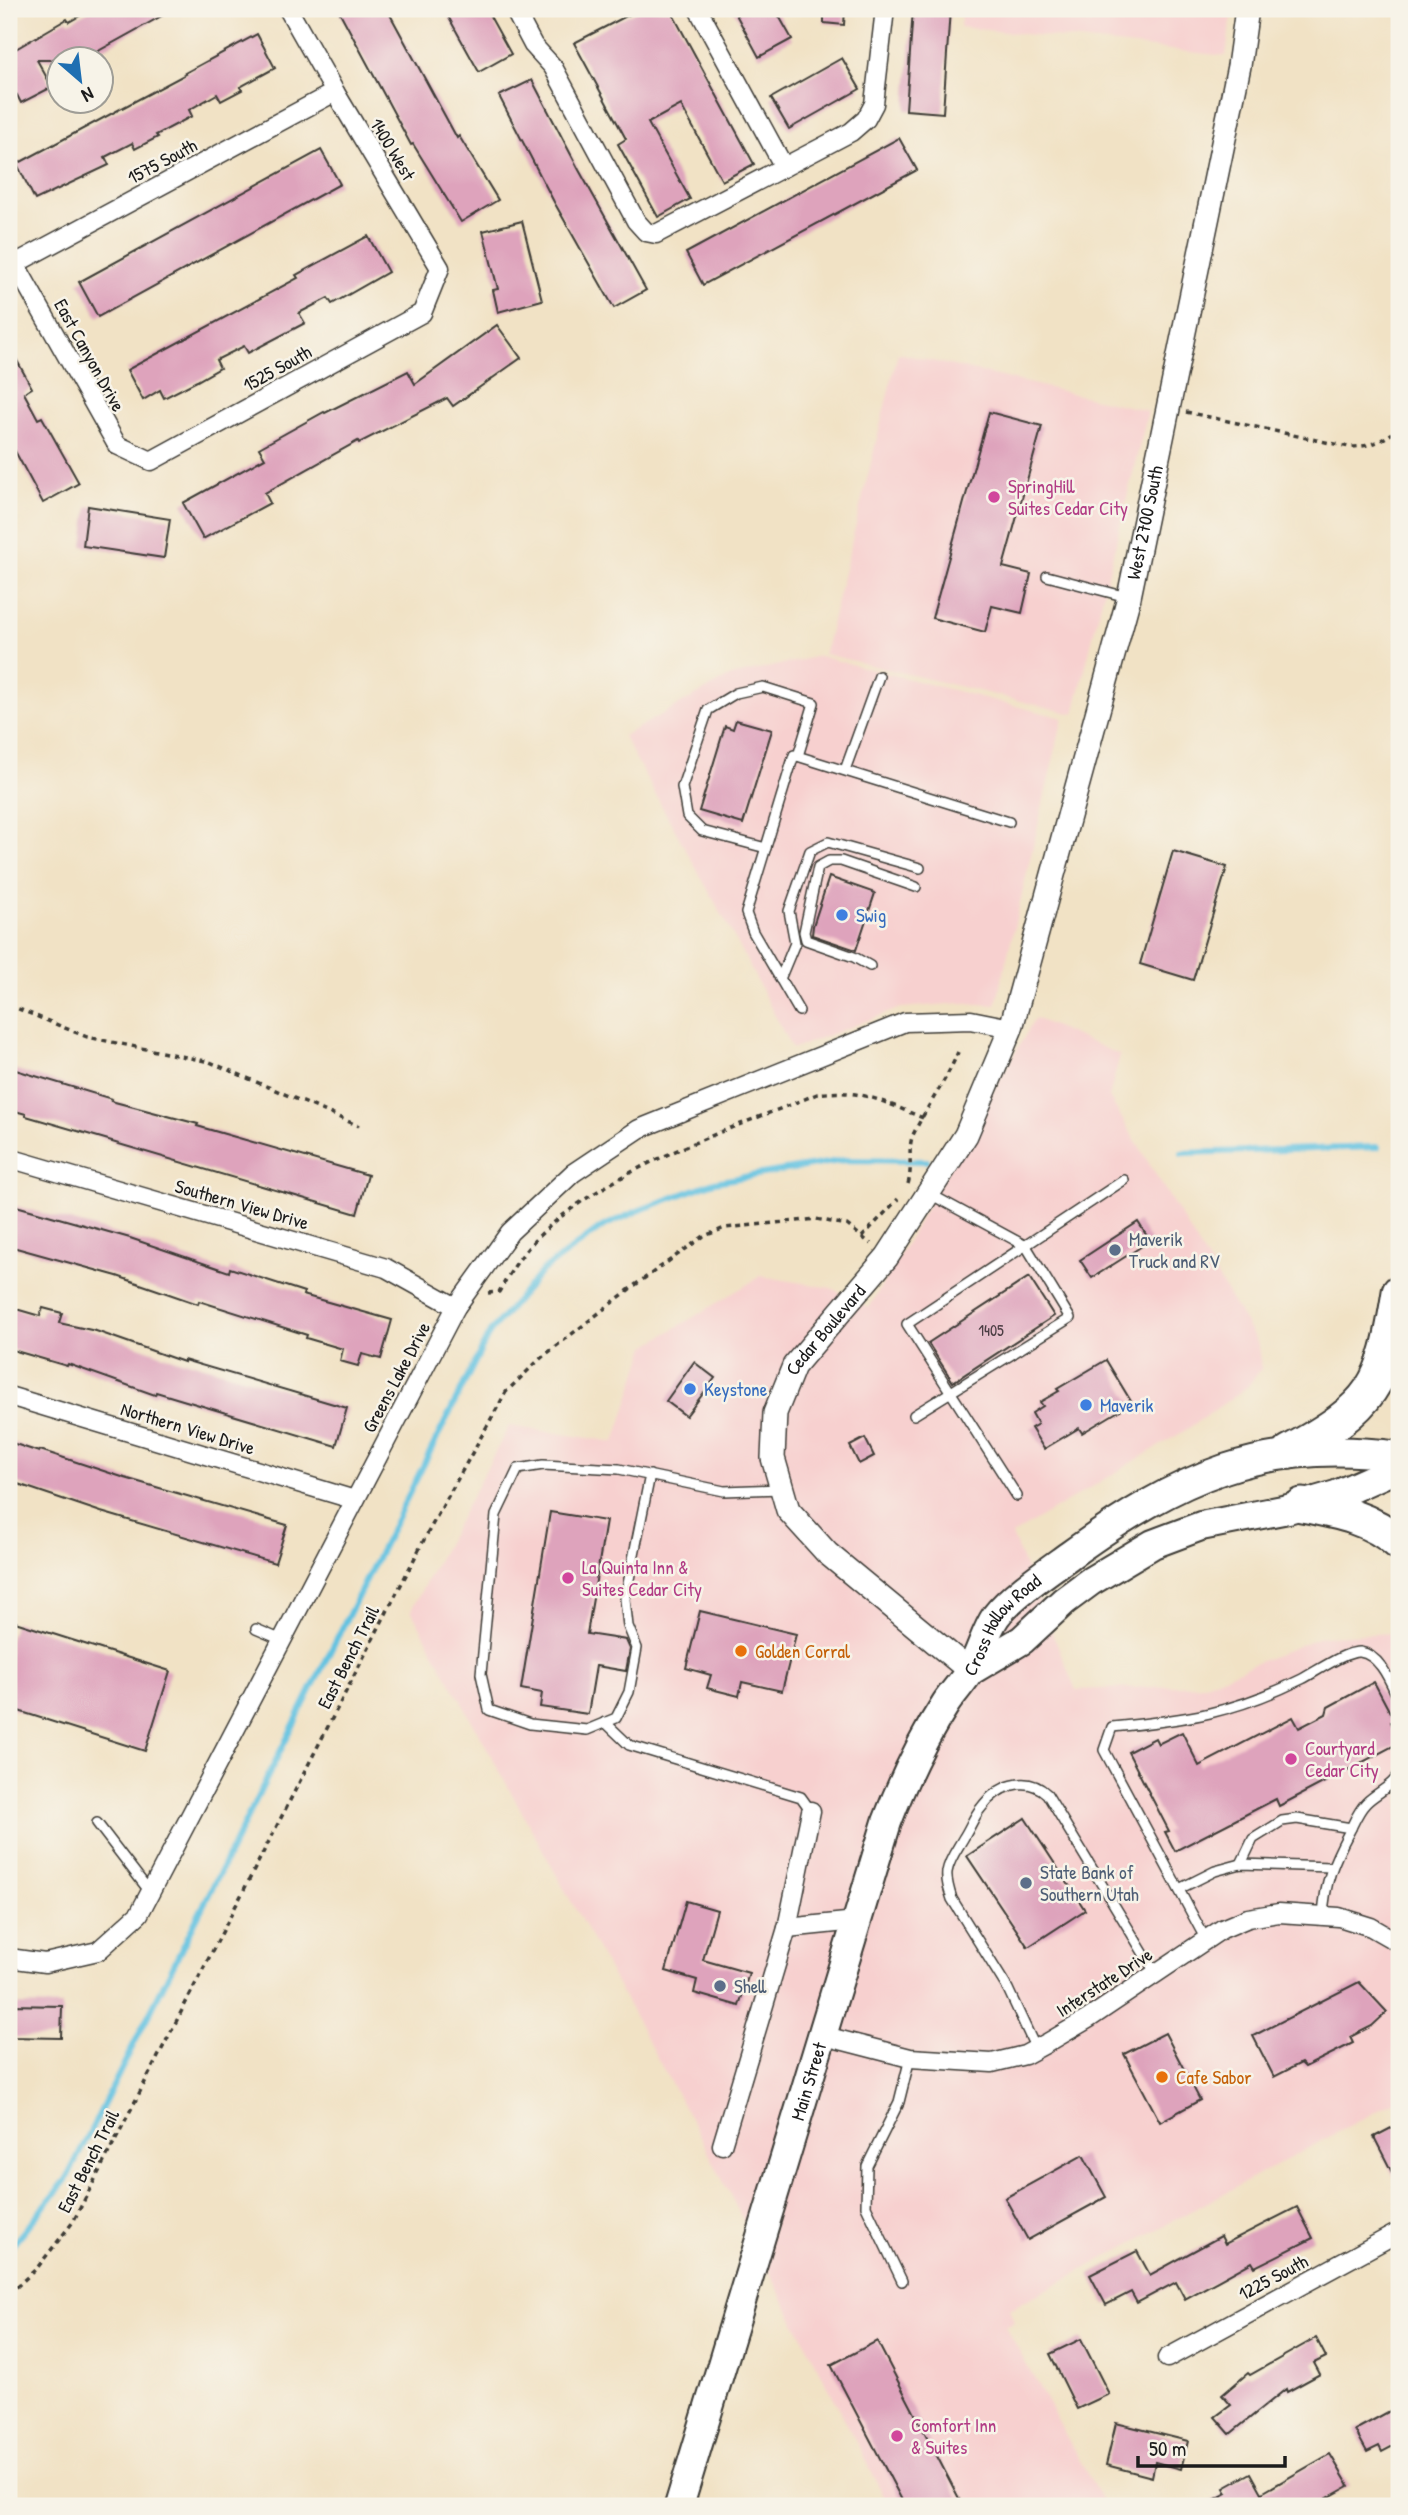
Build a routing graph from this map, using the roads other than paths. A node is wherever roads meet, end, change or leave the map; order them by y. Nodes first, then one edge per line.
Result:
1 (288, 9) edge
2 (514, 9) edge
3 (698, 9) edge
4 (885, 9) edge
5 (1247, 9) edge
6 (334, 92) junction
7 (783, 167) junction
8 (11, 261) edge
9 (422, 313) joint
10 (151, 461) joint
11 (1048, 576) dead end
12 (1129, 597) junction
13 (879, 676) dead end
14 (798, 756) junction
15 (845, 771) junction
16 (1009, 822) dead end
17 (766, 848) junction
18 (920, 868) dead end
19 (916, 887) dead end
20 (806, 940) junction
21 (795, 943) junction
22 (870, 967) dead end
23 (780, 979) junction
24 (799, 1011) dead end
25 (1011, 1028) junction
26 (9, 1158) edge
27 (1124, 1180) dead end
28 (928, 1194) junction
29 (1026, 1246) junction
30 (1399, 1292) edge
31 (456, 1307) junction
32 (951, 1392) junction
33 (9, 1396) edge
34 (914, 1415) dead end
35 (1289, 1452) junction
36 (1399, 1456) edge
37 (1399, 1467) edge
38 (650, 1475) junction
39 (782, 1489) junction
40 (1017, 1496) dead end
41 (355, 1500) junction
42 (1302, 1506) junction
43 (1399, 1543) edge
44 (256, 1629) dead end
45 (282, 1640) junction
46 (970, 1671) junction
47 (1399, 1700) edge
48 (605, 1723) junction
49 (1399, 1774) edge
50 (811, 1811) joint
51 (97, 1823) dead end
52 (1351, 1828) junction
53 (1241, 1864) junction
54 (1331, 1867) junction
55 (1179, 1889) junction
56 (150, 1892) junction
57 (1323, 1916) junction
58 (856, 1921) junction
59 (787, 1928) junction
60 (1206, 1940) junction
61 (1399, 1943) edge
62 (9, 1958) edge
63 (1156, 1974) junction
64 (821, 2035) junction
65 (1036, 2049) junction
66 (910, 2058) junction
67 (722, 2145) dead end
68 (1399, 2232) edge
69 (902, 2281) dead end
70 (1167, 2358) dead end
71 (678, 2506) edge

1 - 6 street, 1400 West
2 - 7 street
3 - 7 street
4 - 7 street
5 - 12 street, West 2700 South
6 - 8 street, 1575 South
6 - 9 street, 1400 West
8 - 10 street, East Canyon Drive
9 - 10 street, 1525 South
11 - 12 lane
12 - 25 street, West 2700 South
13 - 15 lane
14 - 15 lane
14 - 17 lane
14 - 17 lane
15 - 16 lane
17 - 23 lane
18 - 21 lane
19 - 20 lane
20 - 21 lane
20 - 22 lane
21 - 23 lane
23 - 24 lane
25 - 28 street, Cedar Boulevard
25 - 31 street, Greens Lake Drive
26 - 31 street, Southern View Drive
27 - 29 lane
28 - 29 lane
28 - 39 street, Cedar Boulevard
29 - 32 lane
29 - 32 lane
30 - 35 highway
31 - 41 street, Greens Lake Drive
32 - 34 lane
32 - 40 lane
33 - 41 street, Northern View Drive
35 - 36 main road, Cross Hollow Road
35 - 46 main road, Cross Hollow Road
37 - 42 main road, Cross Hollow Road
38 - 39 lane
38 - 48 lane
38 - 48 lane
39 - 46 street, Cedar Boulevard
41 - 45 street, Greens Lake Drive
42 - 43 highway
42 - 46 main road, Cross Hollow Road
44 - 45 lane
45 - 56 street, Greens Lake Drive
46 - 58 main road, Main Street
47 - 55 lane
48 - 50 lane
49 - 52 lane
50 - 59 street
51 - 56 lane
52 - 53 lane
52 - 54 lane
53 - 54 lane
53 - 55 lane
54 - 57 lane
55 - 60 lane
56 - 62 street, Greens Lake Drive
57 - 60 street, Interstate Drive
57 - 61 street, Interstate Drive
58 - 59 street
58 - 64 main road, Main Street
59 - 67 street
60 - 63 street, Interstate Drive
63 - 65 street, Interstate Drive
63 - 65 lane
64 - 66 street, Interstate Drive
64 - 71 main road, Main Street
65 - 66 street, Interstate Drive
66 - 69 lane
68 - 70 street, 1225 South

